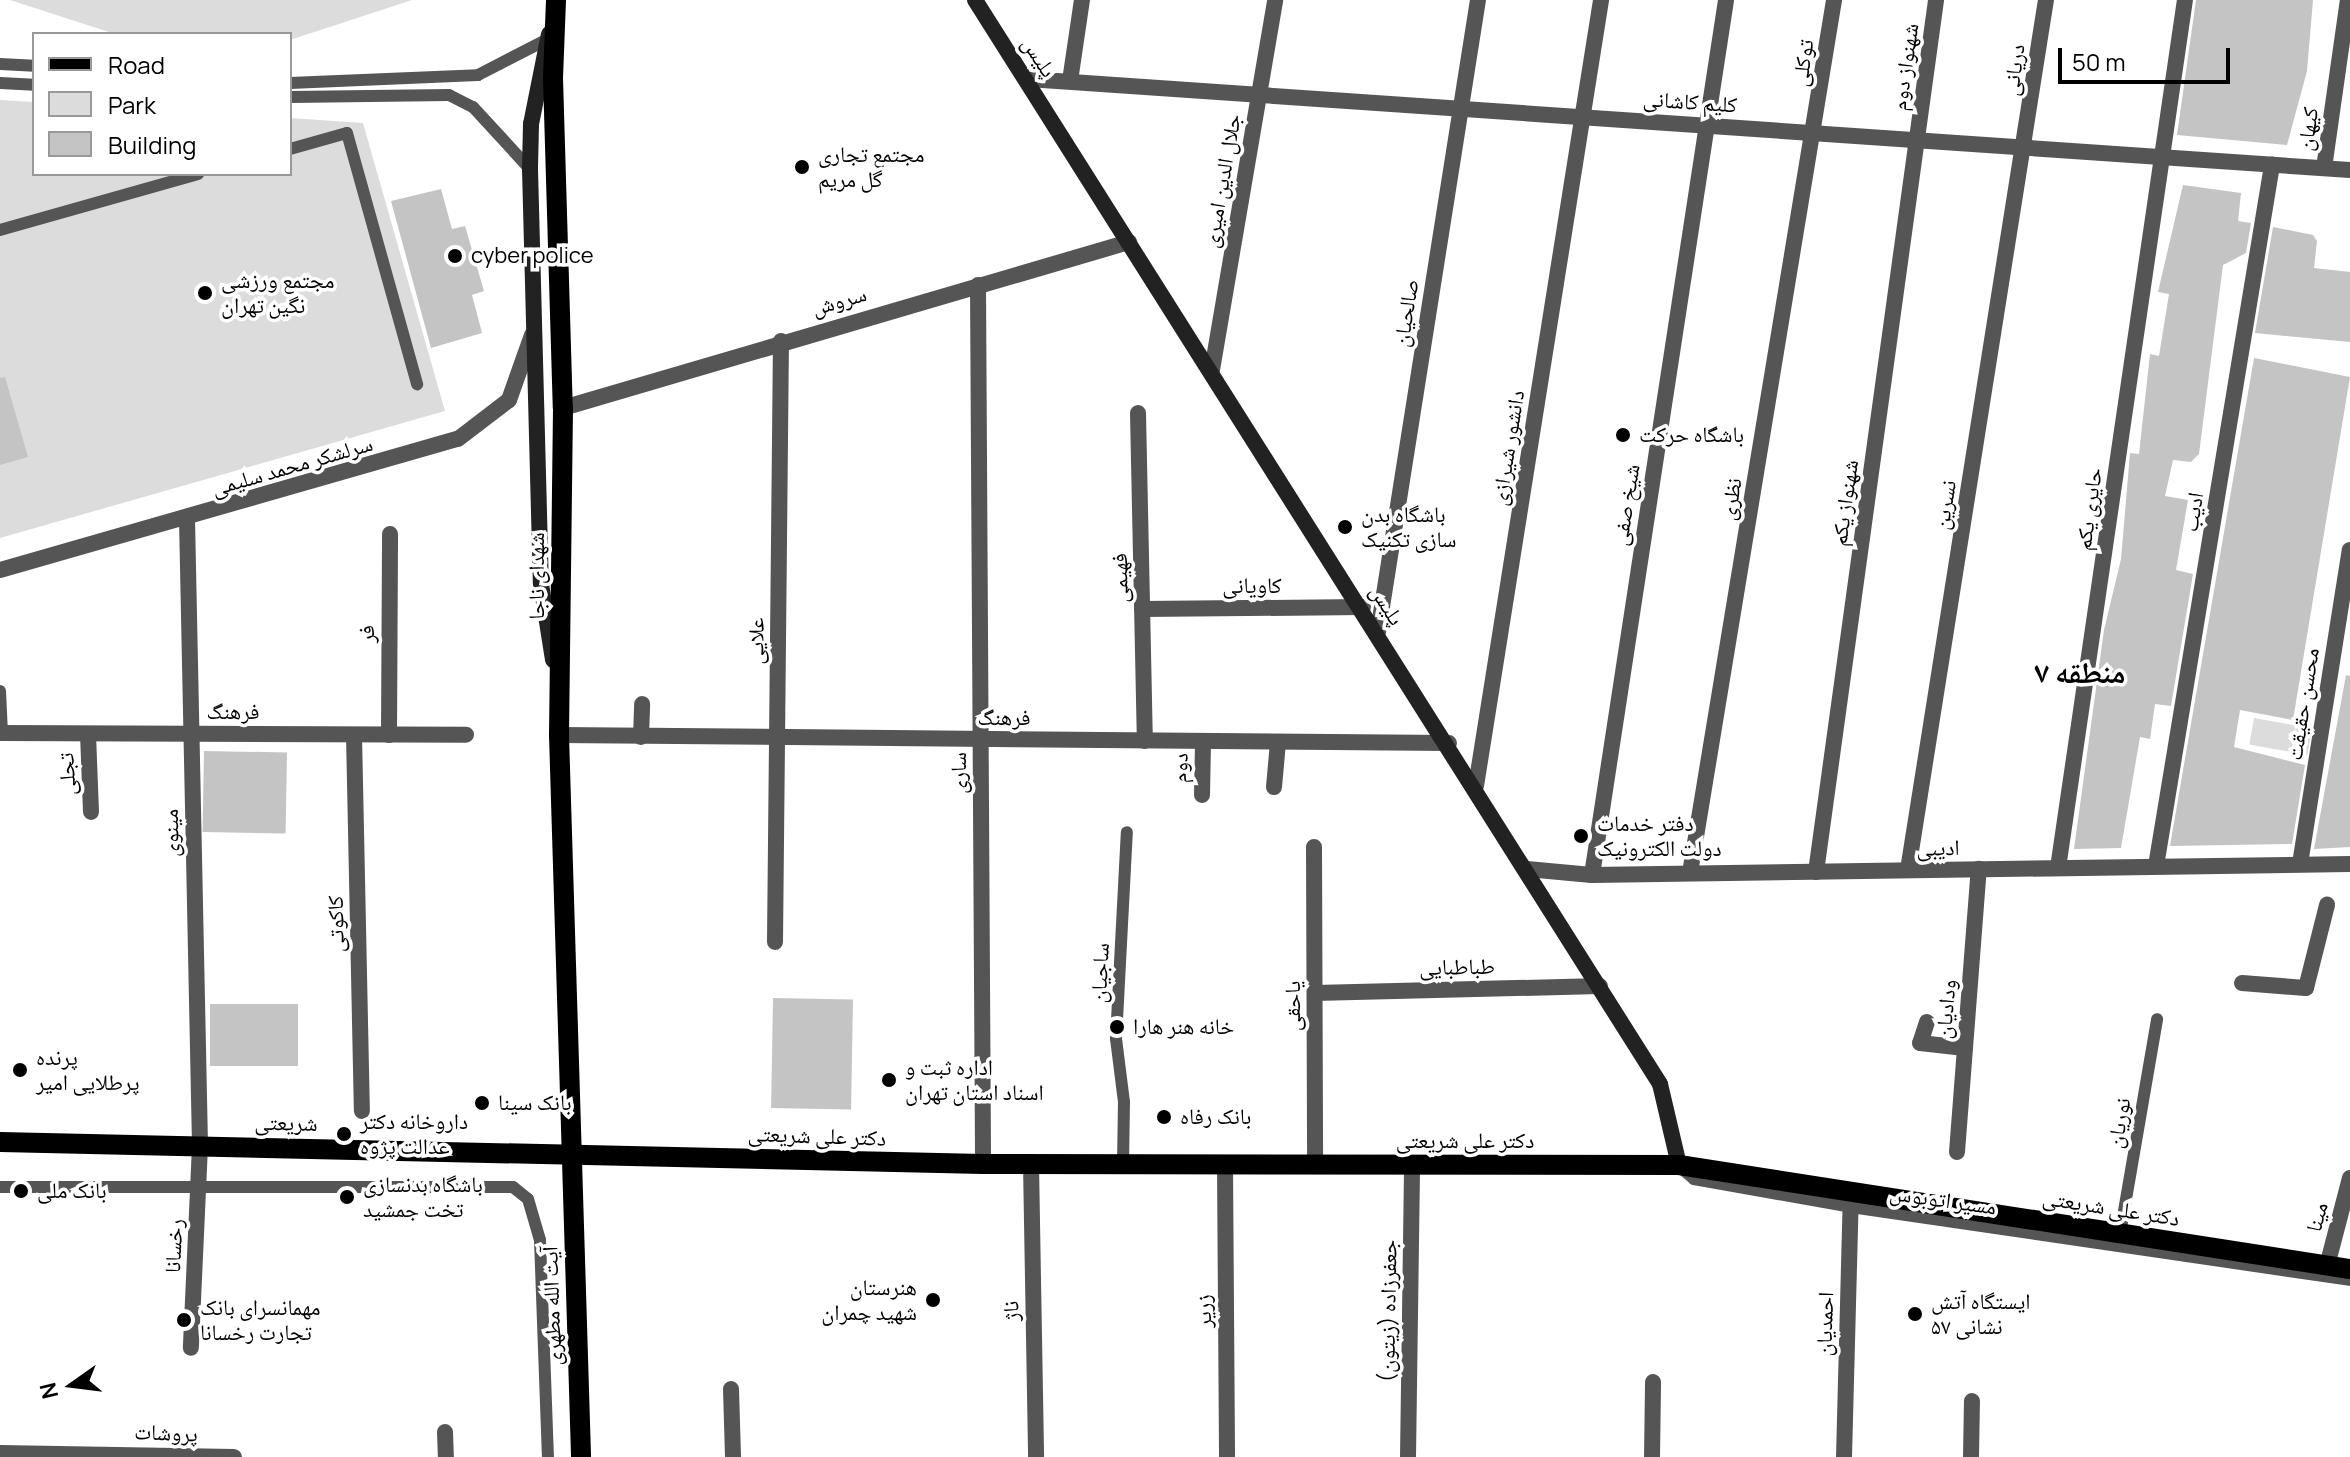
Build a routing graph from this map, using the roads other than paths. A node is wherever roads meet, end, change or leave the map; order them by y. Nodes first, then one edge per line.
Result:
1 (975, 0) edge
2 (1082, 0) edge
3 (1275, 0) edge
4 (1478, 0) edge
5 (1601, 0) edge
6 (1726, 0) edge
7 (1834, 0) edge
8 (1936, 0) edge
9 (2046, 0) edge
10 (2185, 0) edge
11 (2348, 0) edge
12 (555, 5) edge
13 (548, 39) junction
14 (0, 64) edge
15 (32, 66) edge
16 (1028, 79) junction
17 (1070, 81) junction
18 (0, 83) edge
19 (292, 83) edge
20 (32, 85) edge
21 (1259, 94) junction
22 (292, 97) edge
23 (1460, 108) junction
24 (1584, 116) junction
25 (1706, 125) junction
26 (1815, 132) junction
27 (1917, 139) junction
28 (2025, 147) junction
29 (292, 148) edge
30 (2163, 157) junction
31 (2272, 165) junction
32 (2324, 168) junction
33 (530, 169) junction
34 (2350, 170) edge
35 (191, 176) edge
36 (0, 230) edge
37 (1129, 242) junction
38 (978, 285) junction
39 (534, 328) junction
40 (781, 341) junction
41 (1212, 370) junction
42 (417, 384) dead end
43 (563, 408) junction
44 (1138, 413) dead end
45 (187, 519) junction
46 (390, 534) dead end
47 (2350, 550) edge
48 (0, 570) edge
49 (1363, 607) junction
50 (1142, 609) junction
51 (1378, 632) junction
52 (0, 691) edge
53 (560, 701) junction
54 (642, 704) dead end
55 (1, 733) edge
56 (88, 734) junction
57 (191, 734) junction
58 (354, 735) junction
59 (389, 735) junction
60 (466, 735) dead end
61 (559, 735) junction
62 (641, 737) junction
63 (777, 738) junction
64 (981, 740) junction
65 (1145, 741) junction
66 (1203, 741) junction
67 (1278, 742) junction
68 (1449, 743) junction
69 (1476, 786) junction
70 (1274, 787) dead end
71 (1202, 795) dead end
72 (91, 812) dead end
73 (1127, 832) dead end
74 (1314, 847) dead end
75 (2300, 864) junction
76 (2350, 864) edge
77 (2156, 866) junction
78 (2058, 868) junction
79 (1527, 869) junction
80 (1979, 869) junction
81 (1908, 870) junction
82 (1816, 872) junction
83 (1690, 873) junction
84 (1592, 875) junction
85 (2327, 905) dead end
86 (775, 942) dead end
87 (2242, 983) dead end
88 (1600, 986) junction
89 (1315, 993) junction
90 (2157, 1019) dead end
91 (1927, 1022) dead end
92 (1965, 1048) junction
93 (362, 1111) dead end
94 (0, 1142) edge
95 (200, 1146) junction
96 (1957, 1152) dead end
97 (571, 1153) junction
98 (983, 1164) junction
99 (1031, 1164) junction
100 (1123, 1165) junction
101 (1225, 1165) junction
102 (1315, 1165) junction
103 (1412, 1165) junction
104 (1679, 1165) junction
105 (2350, 1178) edge
106 (199, 1185) junction
107 (0, 1187) edge
108 (1851, 1199) junction
109 (2120, 1234) junction
110 (2327, 1266) junction
111 (2350, 1269) edge
112 (2350, 1280) edge
113 (191, 1348) dead end
114 (1653, 1382) dead end
115 (731, 1389) dead end
116 (1972, 1401) dead end
117 (445, 1432) dead end
118 (0, 1453) edge
119 (126, 1455) edge
120 (234, 1457) edge
121 (446, 1457) edge
122 (548, 1457) edge
123 (581, 1457) edge
124 (733, 1457) edge
125 (1036, 1457) edge
126 (1227, 1457) edge
127 (1408, 1457) edge
128 (1652, 1457) edge
129 (1844, 1457) edge
130 (1971, 1457) edge

1 - 16 main road, پلیس
2 - 17 street
3 - 21 street, جلال الدین امیری
4 - 23 street, صالحیان
5 - 24 street, دانشور شیرازی
6 - 25 street, شیخ صفی
7 - 26 street, توکلی
8 - 27 street, شهنواز دوم
9 - 28 street, دریانی
10 - 30 street, حایری یکم
11 - 32 street, کیهان
12 - 13 main road
12 - 43 main road, شهدای ناجا
13 - 19 lane
13 - 33 main road
14 - 15 lane
16 - 17 street, کلیم کاشانی
16 - 37 main road, پلیس
17 - 21 street, کلیم کاشانی
18 - 20 lane
21 - 23 street, کلیم کاشانی
21 - 41 street, جلال الدین امیری
22 - 33 lane
23 - 24 street, کلیم کاشانی
23 - 51 street, صالحیان
24 - 25 street, کلیم کاشانی
24 - 69 street, دانشور شیرازی
25 - 26 street, کلیم کاشانی
25 - 84 street, شیخ صفی
26 - 27 street, کلیم کاشانی
26 - 83 street, نظری
27 - 28 street, کلیم کاشانی
27 - 82 street, شهنواز یکم
28 - 30 street, کلیم کاشانی
28 - 81 street, نسرین
29 - 42 lane
30 - 31 street, کلیم کاشانی
30 - 78 street, حایری یکم
31 - 32 street, کلیم کاشانی
31 - 77 street, ادیب
32 - 34 street, کلیم کاشانی
33 - 39 main road
35 - 36 lane
37 - 38 street, سروش
37 - 41 main road, پلیس
38 - 40 street, سروش
38 - 64 street, ساری
39 - 45 street, سرلشکر محمد سلیمی
39 - 53 main road
40 - 43 street, سروش
40 - 63 street, علایی
41 - 49 main road, پلیس
43 - 53 main road, شهدای ناجا
44 - 50 street, فهیمی
45 - 48 street, سرلشکر محمد سلیمی
45 - 57 street, مینوی
46 - 59 street, فر
47 - 75 street, محسن حقیقت
49 - 50 street, کاویانی
49 - 51 main road, پلیس
50 - 65 street, فهیمی
51 - 68 main road, پلیس
52 - 55 lane
53 - 61 main road, شهدای ناجا
54 - 62 street
55 - 56 street, فرهنگ
56 - 57 street, فرهنگ
56 - 72 street, تجلی
57 - 58 street, فرهنگ
57 - 95 street, مینوی
58 - 59 street, فرهنگ
58 - 93 street, کاکوتی
59 - 60 street, فرهنگ
61 - 62 street, فرهنگ
61 - 97 main road, شهدای ناجا
62 - 63 street, فرهنگ
63 - 64 street, فرهنگ
63 - 86 street, علایی
64 - 65 street, فرهنگ
64 - 98 street, ساری
65 - 66 street, فرهنگ
66 - 67 street, فرهنگ
66 - 71 street, دوم
67 - 68 street, فرهنگ
67 - 70 street
68 - 69 main road, پلیس
69 - 79 main road, پلیس
73 - 100 lane, ساجیان
74 - 89 street, یاحقی
75 - 76 street, ادیبی
75 - 77 street, ادیبی
77 - 78 street, ادیبی
78 - 80 street, ادیبی
79 - 84 street, ادیبی
79 - 88 main road, پلیس
80 - 81 street, ادیبی
80 - 92 street, ودادیان
81 - 82 street, ادیبی
82 - 83 street, ادیبی
83 - 84 street, ادیبی
85 - 87 street
88 - 89 street, طباطبایی
88 - 104 main road, پلیس
89 - 102 street, یاحقی
90 - 109 lane, نوریان
91 - 92 street
92 - 96 street, ودادیان
94 - 95 main road, شریعتی
95 - 97 main road, شریعتی
95 - 106 street, رخسانا
97 - 98 main road, دکتر علی شریعتی
97 - 123 main road, آیت الله مطهری
98 - 99 main road, دکتر علی شریعتی
99 - 100 main road, دکتر علی شریعتی
99 - 125 street, ناژ
100 - 101 main road, دکتر علی شریعتی
101 - 102 main road, دکتر علی شریعتی
101 - 126 street, زریر
102 - 103 main road, دکتر علی شریعتی
103 - 104 main road, دکتر علی شریعتی
103 - 127 street, جعفرزاده (زیتون)
104 - 108 main road, دکتر علی شریعتی
105 - 110 street, مینا
106 - 107 lane
106 - 113 street, رخسانا
106 - 122 lane
108 - 109 main road, دکتر علی شریعتی
108 - 112 lane, مسیر اتوبوس
108 - 129 street, احمدیان
109 - 110 main road, دکتر علی شریعتی
110 - 111 main road, دکتر علی شریعتی
114 - 128 street
115 - 124 street
116 - 130 street
117 - 121 street
118 - 119 street, پروشات
119 - 120 street, پروشات

